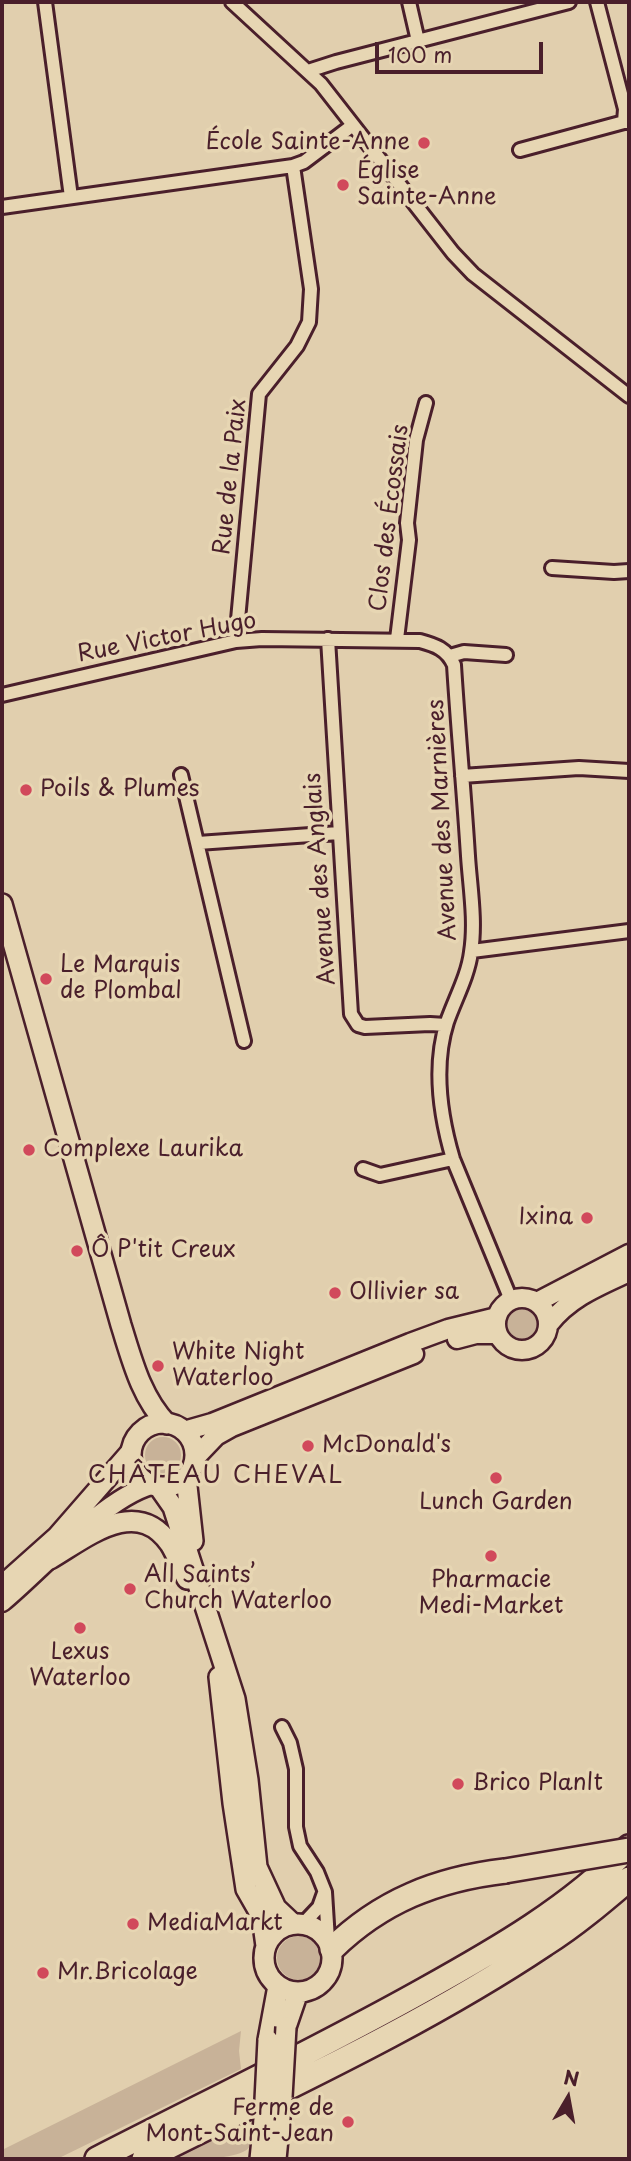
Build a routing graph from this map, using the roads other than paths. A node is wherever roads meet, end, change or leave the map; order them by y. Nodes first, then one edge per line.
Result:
1 (45, 2) edge
2 (232, 2) edge
3 (409, 2) edge
4 (569, 2) edge
5 (597, 2) edge
6 (418, 41) junction
7 (308, 71) junction
8 (627, 122) edge
9 (353, 125) junction
10 (520, 150) dead end
11 (293, 166) junction
12 (71, 197) junction
13 (2, 207) edge
14 (629, 396) edge
15 (426, 403) dead end
16 (552, 568) dead end
17 (629, 570) edge
18 (328, 639) junction
19 (397, 639) junction
20 (236, 641) junction
21 (506, 655) dead end
22 (450, 656) junction
23 (2, 695) edge
24 (629, 771) edge
25 (181, 775) dead end
26 (462, 776) junction
27 (339, 833) junction
28 (198, 843) junction
29 (2, 904) edge
30 (629, 931) edge
31 (472, 951) junction
32 (446, 1025) junction
33 (244, 1041) dead end
34 (453, 1158) junction
35 (363, 1169) dead end
36 (629, 1254) edge
37 (628, 1272) edge
38 (511, 1300) junction
39 (537, 1302) junction
40 (549, 1324) junction
41 (497, 1326) junction
42 (139, 1379) junction
43 (175, 1427) junction
44 (135, 1443) junction
45 (195, 1458) junction
46 (186, 1477) junction
47 (155, 1486) junction
48 (50, 1559) junction
49 (195, 1570) junction
50 (2, 1585) edge
51 (2, 1602) edge
52 (209, 1624) junction
53 (216, 1644) junction
54 (282, 1727) dead end
55 (629, 1849) edge
56 (629, 1879) edge
57 (325, 1892) junction
58 (298, 1924) junction
59 (330, 1945) junction
60 (266, 1946) junction
61 (278, 1986) junction
62 (298, 1992) junction
63 (272, 2115) junction
64 (97, 2159) edge
65 (144, 2159) edge
66 (260, 2159) edge
67 (276, 2159) edge

1 - 12 street
2 - 7 street
3 - 6 street
4 - 6 street
5 - 8 street
6 - 7 street
7 - 9 street
8 - 10 street
9 - 11 street
9 - 14 street
11 - 12 street
11 - 20 street, Rue de la Paix
12 - 13 street
15 - 19 street, Clos des Écossais
16 - 17 street
18 - 19 street, Rue Victor Hugo
18 - 20 street, Rue Victor Hugo
18 - 27 street, Avenue des Anglais
19 - 22 street, Rue Victor Hugo
20 - 23 street, Rue Victor Hugo
21 - 22 street, Rue Victor Hugo
22 - 26 street, Avenue des Marnières
24 - 26 street
25 - 28 street
26 - 31 street, Avenue des Marnières
27 - 28 street
27 - 32 street, Avenue des Anglais
28 - 33 street
29 - 42 main road
30 - 31 street
31 - 32 street, Avenue des Marnières
32 - 34 street, Avenue des Marnières
34 - 35 street
34 - 38 street, Avenue des Marnières
36 - 39 main road
37 - 40 main road
38 - 39 main road
38 - 41 main road
39 - 40 main road
40 - 41 main road
41 - 43 main road
41 - 45 main road
42 - 43 main road
42 - 44 main road
43 - 44 main road
43 - 45 main road
44 - 47 main road
44 - 50 main road
45 - 46 main road
46 - 47 main road
46 - 49 main road
47 - 48 main road
47 - 49 main road
48 - 51 main road
48 - 52 main road
49 - 52 main road
52 - 53 main road
53 - 58 main road
53 - 60 main road
54 - 57 street
55 - 59 highway, bridge
55 - 64 highway
56 - 65 highway
57 - 58 street
57 - 59 street
58 - 59 main road
58 - 60 main road
59 - 62 main road
60 - 61 main road
61 - 62 main road
61 - 63 main road, bridge
62 - 63 main road, bridge
63 - 66 main road
63 - 67 main road

